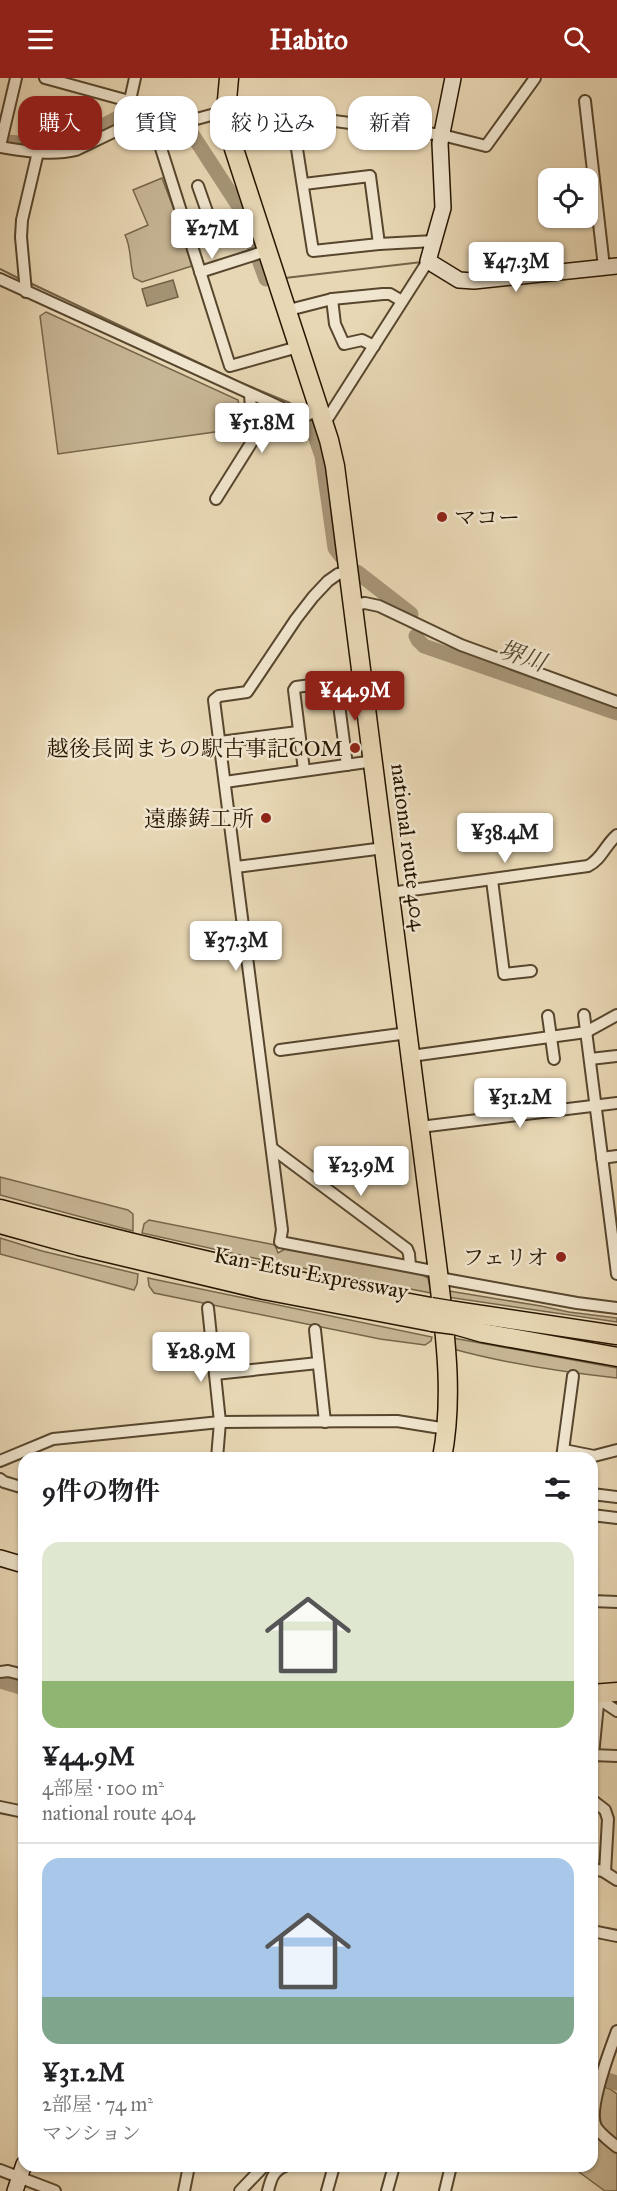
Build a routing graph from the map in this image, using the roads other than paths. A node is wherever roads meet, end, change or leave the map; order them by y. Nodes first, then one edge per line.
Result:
1 (16, 78) edge
2 (45, 78) edge
3 (135, 78) edge
4 (229, 78) edge
5 (448, 78) edge
6 (453, 78) edge
7 (535, 78) edge
8 (58, 80) edge
9 (130, 96) edge
10 (227, 96) edge
11 (114, 97) edge
12 (585, 101) dead end
13 (336, 122) edge
14 (114, 132) edge
15 (442, 135) junction
16 (0, 146) edge
17 (162, 150) edge
18 (234, 150) edge
19 (298, 150) edge
20 (38, 152) junction
21 (304, 184) junction
22 (198, 186) dead end
23 (247, 215) junction
24 (434, 241) junction
25 (379, 244) junction
26 (261, 254) junction
27 (428, 261) junction
28 (610, 266) edge
29 (200, 272) junction
30 (0, 279) edge
31 (26, 292) junction
32 (332, 299) junction
33 (402, 301) junction
34 (285, 311) junction
35 (374, 346) junction
36 (298, 347) junction
37 (250, 394) junction
38 (313, 416) junction
39 (216, 499) dead end
40 (349, 571) junction
41 (354, 605) junction
42 (363, 678) junction
43 (336, 682) junction
44 (617, 702) edge
45 (298, 732) junction
46 (220, 742) junction
47 (374, 761) junction
48 (347, 765) junction
49 (304, 770) junction
50 (225, 782) junction
51 (617, 835) edge
52 (384, 848) junction
53 (236, 867) junction
54 (492, 880) junction
55 (390, 892) junction
56 (531, 971) dead end
57 (584, 1015) dead end
58 (617, 1015) edge
59 (548, 1016) dead end
60 (586, 1032) junction
61 (408, 1033) junction
62 (550, 1036) junction
63 (280, 1050) dead end
64 (411, 1056) junction
65 (617, 1056) edge
66 (554, 1059) dead end
67 (590, 1059) junction
68 (617, 1103) edge
69 (595, 1106) junction
70 (420, 1127) junction
71 (273, 1149) junction
72 (617, 1156) edge
73 (603, 1158) junction
74 (0, 1209) edge
75 (0, 1224) edge
76 (410, 1266) junction
77 (617, 1274) edge
78 (439, 1275) junction
79 (208, 1308) dead end
80 (617, 1308) edge
81 (432, 1314) junction
82 (455, 1318) junction
83 (315, 1330) dead end
84 (617, 1333) edge
85 (617, 1350) edge
86 (617, 1357) edge
87 (318, 1363) junction
88 (215, 1374) junction
89 (573, 1376) dead end
90 (220, 1422) junction
91 (325, 1422) junction
92 (447, 1429) junction
93 (617, 1450) edge
94 (23, 1452) edge
95 (218, 1452) edge
96 (443, 1452) edge
97 (563, 1452) edge
98 (18, 1454) edge
99 (598, 1455) edge
100 (0, 1461) edge
101 (0, 1479) edge
102 (18, 1486) edge
103 (598, 1495) edge
104 (617, 1497) edge
105 (598, 1516) edge
106 (617, 1518) edge
107 (0, 1558) edge
108 (18, 1563) edge
109 (598, 1601) edge
110 (617, 1602) edge
111 (0, 1672) edge
112 (18, 1674) edge
113 (617, 1692) edge
114 (598, 1694) edge
115 (598, 1696) edge
116 (617, 1711) edge
117 (598, 1755) edge
118 (617, 1756) edge
119 (598, 1805) edge
120 (0, 1807) edge
121 (18, 1811) edge
122 (598, 1870) edge
123 (604, 1872) junction
124 (617, 1880) edge
125 (598, 1931) edge
126 (617, 1936) edge
127 (617, 2031) edge
128 (598, 2088) edge
129 (598, 2128) edge
130 (617, 2147) edge
131 (0, 2170) edge
132 (188, 2172) edge
133 (258, 2172) edge
134 (275, 2172) edge
135 (332, 2172) edge
136 (392, 2172) edge
137 (450, 2172) edge
138 (19, 2178) edge
139 (55, 2191) edge
140 (184, 2191) edge
141 (240, 2191) edge
142 (268, 2191) edge
143 (327, 2191) edge
144 (387, 2191) edge
145 (445, 2191) edge

1 - 16 street
2 - 8 street
3 - 9 street
4 - 10 highway, national route 404
5 - 6 street
6 - 15 street
7 - 15 street
8 - 11 street
12 - 28 street
13 - 15 street
14 - 20 street
15 - 24 street
16 - 20 street
17 - 29 street
18 - 23 highway, national route 404
19 - 21 street
20 - 31 street
21 - 25 street
21 - 25 street
22 - 23 street
23 - 26 highway, national route 404
24 - 25 street
24 - 27 street
26 - 29 street
26 - 34 highway, national route 404
27 - 28 street
27 - 33 street
29 - 36 street
30 - 31 street
31 - 37 street
32 - 33 street
32 - 34 street
32 - 35 street
33 - 35 street
34 - 36 highway, national route 404
35 - 38 street
36 - 38 highway, national route 404
37 - 38 street
37 - 39 street
38 - 40 highway, national route 404
40 - 41 highway, national route 404
40 - 46 street
41 - 42 highway, national route 404
41 - 44 street
42 - 43 street
42 - 47 highway, national route 404
43 - 45 street
43 - 48 street
45 - 46 street
45 - 49 street
46 - 50 street
47 - 48 street
47 - 52 highway, national route 404
48 - 49 street
49 - 50 street
50 - 53 street
51 - 54 street
52 - 53 street
52 - 55 highway, national route 404
53 - 71 street
54 - 55 street
54 - 56 street
55 - 61 highway, national route 404
57 - 60 street
58 - 60 street
59 - 62 street
60 - 62 street
60 - 67 street
61 - 63 street
61 - 64 highway, national route 404
62 - 64 street
62 - 66 street
64 - 70 highway, national route 404
65 - 67 street
67 - 69 street
68 - 69 street
69 - 70 street
69 - 73 street
70 - 78 highway, national route 404
71 - 76 street
71 - 76 street
72 - 73 street
73 - 77 street
74 - 81 highway, Kan-Etsu Expressway
75 - 81 highway, Kan-Etsu Expressway
76 - 78 street
78 - 80 street
78 - 92 highway, national route 404
79 - 88 street
81 - 82 highway, Kan-Etsu Expressway, bridge
82 - 84 highway, Kan-Etsu Expressway
82 - 85 highway, Kan-Etsu Expressway
82 - 86 highway
83 - 87 street
87 - 88 street
87 - 91 street
88 - 90 street
89 - 97 street
90 - 91 street
90 - 94 street
90 - 95 street
91 - 92 street
92 - 96 highway, national route 404
93 - 99 street
98 - 100 street
101 - 102 street
103 - 104 street
105 - 106 street
107 - 108 street
109 - 110 street
111 - 112 street
113 - 114 highway
115 - 116 street
117 - 118 street
119 - 123 street
120 - 121 street
122 - 123 street
123 - 124 street
125 - 126 street
127 - 128 street
129 - 130 street
131 - 138 street
132 - 140 street
133 - 141 street
134 - 142 street
135 - 143 street
136 - 144 street
137 - 145 street
138 - 139 street

